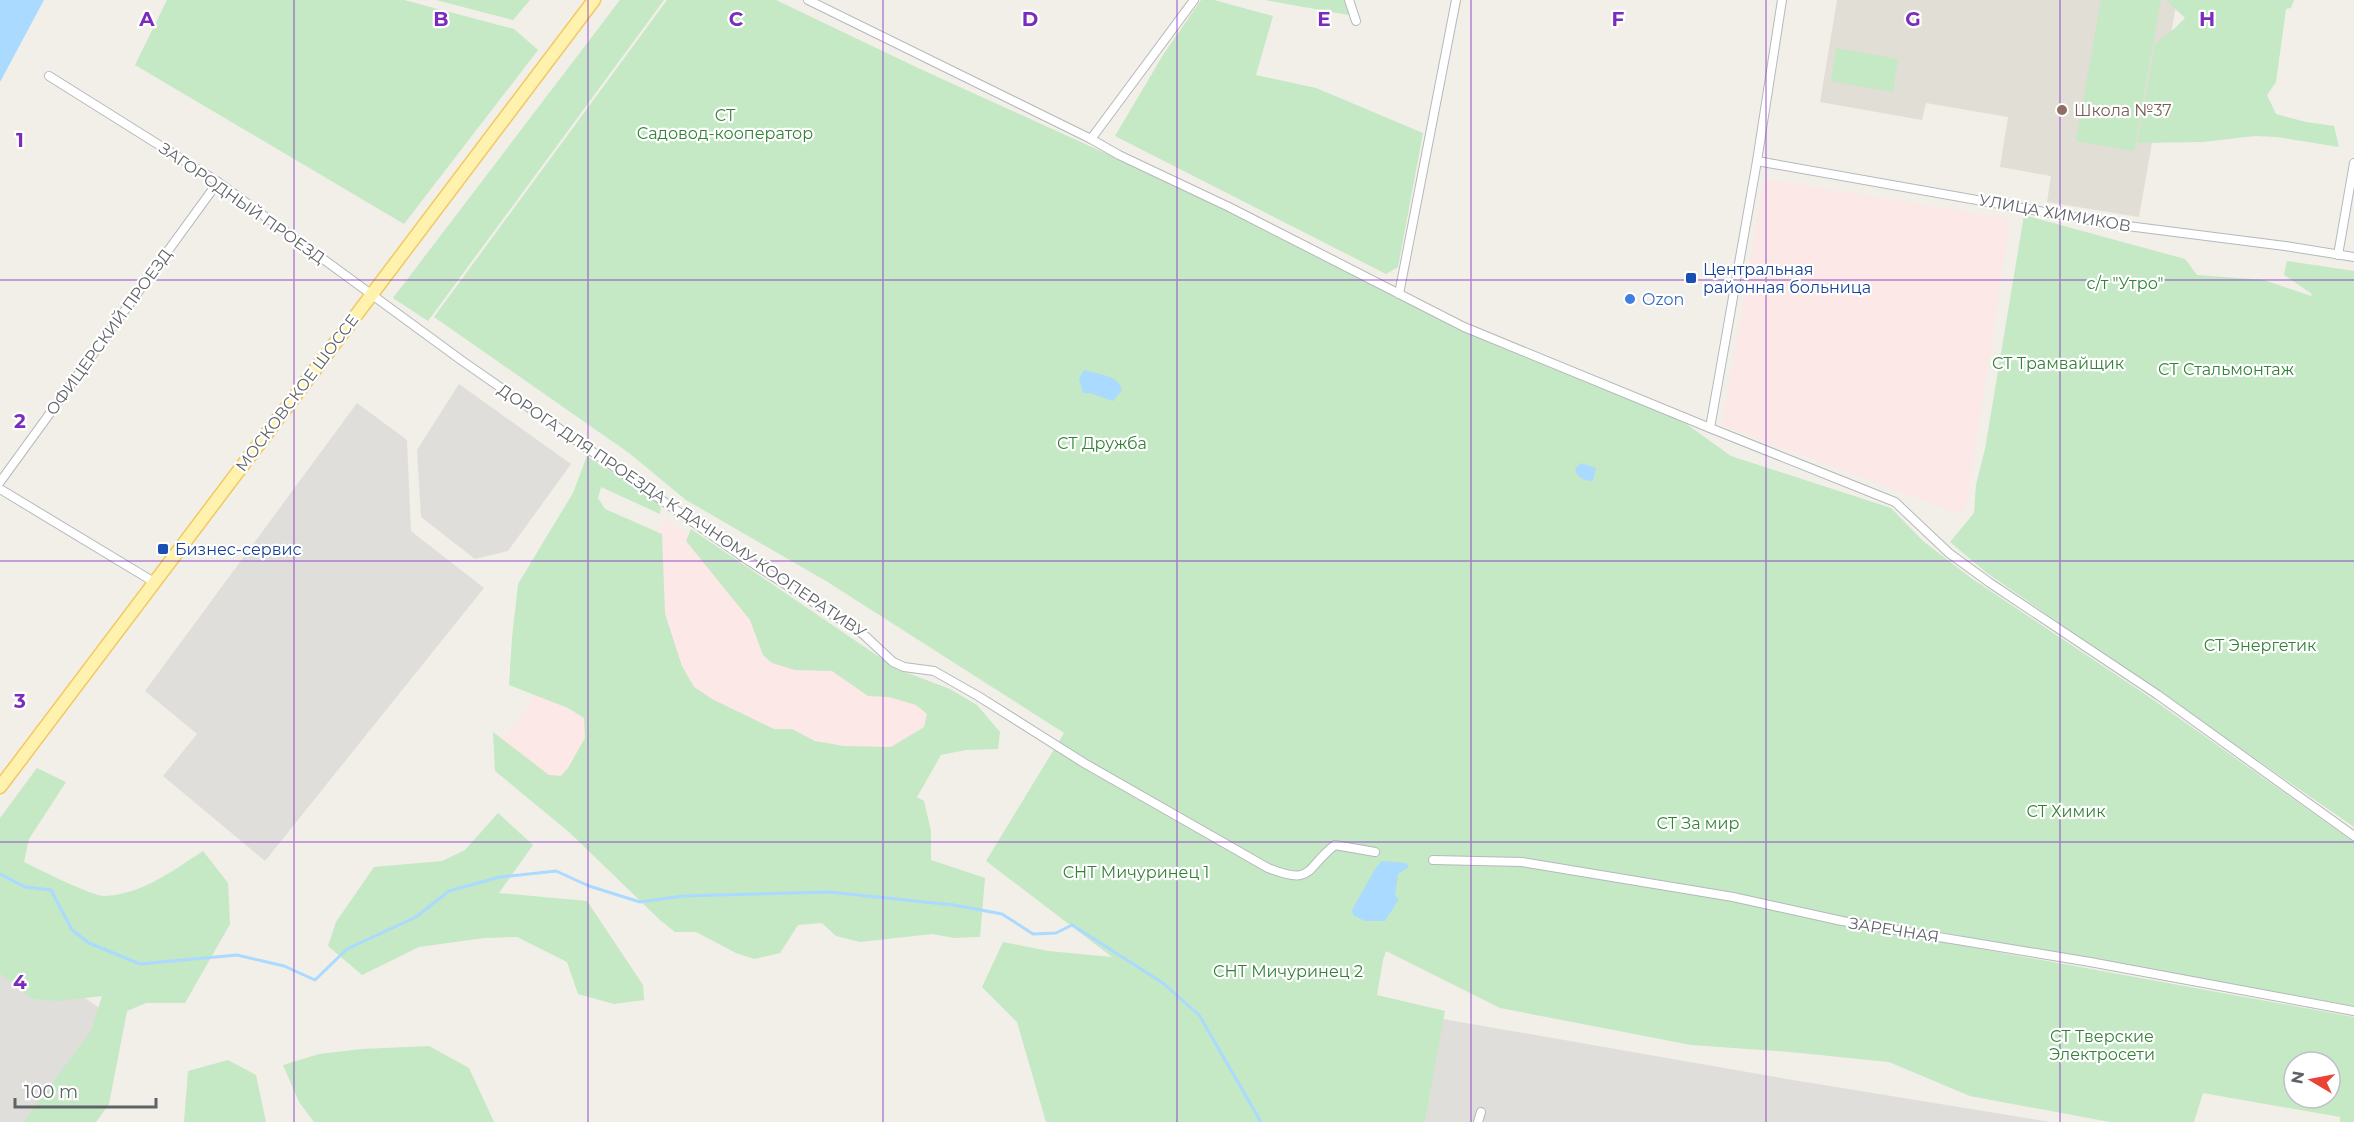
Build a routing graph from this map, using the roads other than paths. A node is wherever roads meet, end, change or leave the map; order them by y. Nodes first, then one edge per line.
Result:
1 (594, 0) edge
2 (808, 0) edge
3 (1194, 0) edge
4 (1349, 0) edge
5 (1456, 0) edge
6 (1782, 0) edge
7 (1356, 21) dead end
8 (49, 76) dead end
9 (1091, 139) junction
10 (1757, 161) junction
11 (2354, 163) edge
12 (218, 182) junction
13 (2338, 255) junction
14 (2354, 257) edge
15 (1399, 294) junction
16 (371, 295) junction
17 (1710, 428) junction
18 (0, 482) edge
19 (0, 489) edge
20 (154, 582) junction
21 (2, 781) edge
22 (2354, 836) edge
23 (1375, 852) dead end
24 (1433, 860) dead end
25 (2354, 1011) edge
26 (1481, 1112) dead end
27 (1478, 1122) edge

1 - 16 main road, МОСКОВСКОЕ ШОССЕ
2 - 9 street
3 - 9 street
4 - 7 street
5 - 15 street
6 - 10 street
8 - 12 street, ЗАГОРОДНЫЙ ПРОЕЗД
9 - 15 street
10 - 13 street, УЛИЦА ХИМИКОВ
10 - 17 street
11 - 13 street
12 - 16 street, ЗАГОРОДНЫЙ ПРОЕЗД
12 - 18 street, ОФИЦЕРСКИЙ ПРОЕЗД
13 - 14 street, УЛИЦА ХИМИКОВ
15 - 17 street
16 - 20 main road, МОСКОВСКОЕ ШОССЕ
16 - 23 street, ДОРОГА ДЛЯ ПРОЕЗДА К ДАЧНОМУ КООПЕРАТИВУ
17 - 22 street
19 - 20 street
20 - 21 main road, МОСКОВСКОЕ ШОССЕ
24 - 25 street, ЗАРЕЧНАЯ
26 - 27 street

